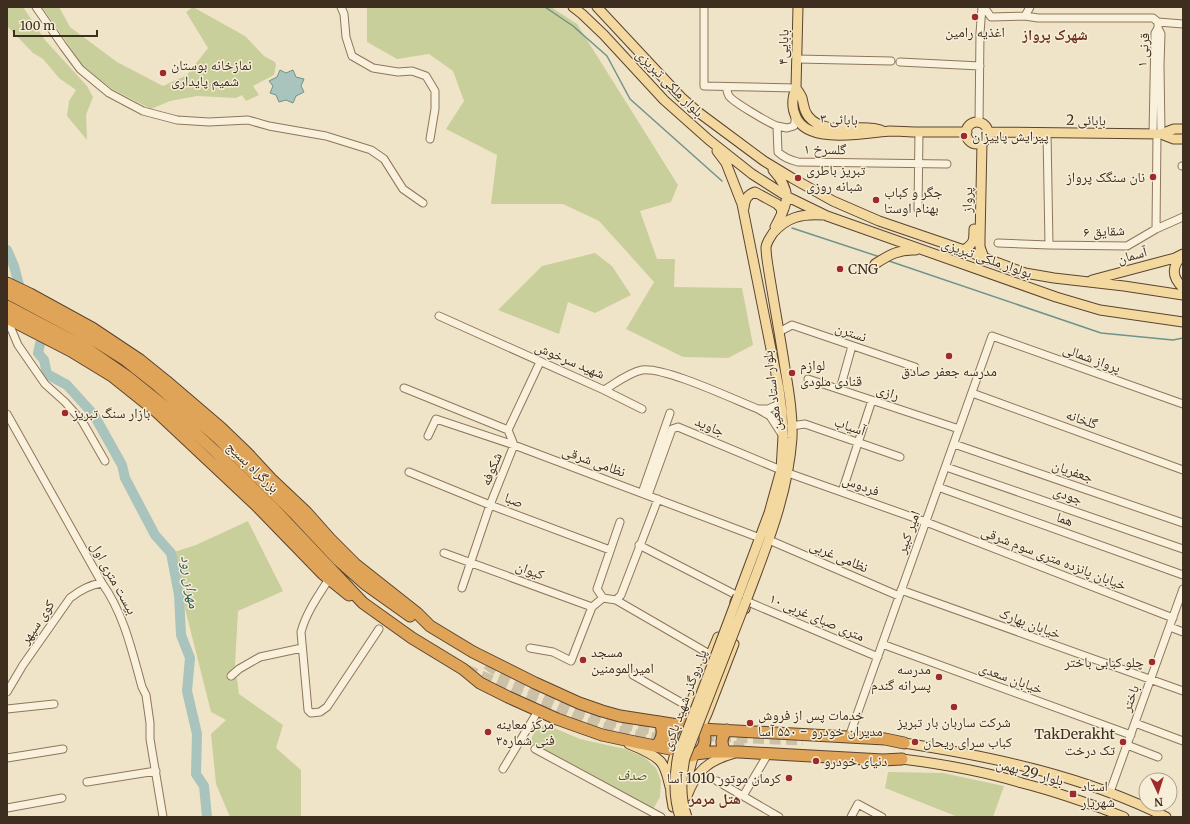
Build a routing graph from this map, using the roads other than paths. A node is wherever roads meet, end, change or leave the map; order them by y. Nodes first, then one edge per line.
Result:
1 (36, 7) edge
2 (341, 7) edge
3 (573, 7) edge
4 (597, 7) edge
5 (704, 7) edge
6 (798, 7) edge
7 (983, 7) edge
8 (1030, 7) edge
9 (1025, 16) junction
10 (991, 17) junction
11 (1183, 24) edge
12 (1158, 25) junction
13 (980, 33) junction
14 (797, 59) junction
15 (890, 61) dead end
16 (900, 62) dead end
17 (980, 66) junction
18 (726, 86) junction
19 (796, 88) junction
20 (795, 116) junction
21 (979, 123) junction
22 (777, 126) junction
23 (1183, 129) edge
24 (890, 131) junction
25 (919, 132) junction
26 (967, 132) junction
27 (988, 132) junction
28 (1047, 133) junction
29 (1157, 134) junction
30 (430, 139) dead end
31 (1183, 139) edge
32 (709, 140) junction
33 (979, 143) junction
34 (765, 162) junction
35 (919, 164) junction
36 (947, 164) dead end
37 (788, 197) joint
38 (423, 203) dead end
39 (918, 209) dead end
40 (744, 212) junction
41 (782, 214) junction
42 (827, 216) junction
43 (1183, 217) edge
44 (1156, 229) junction
45 (768, 240) junction
46 (998, 243) dead end
47 (1049, 245) junction
48 (964, 250) junction
49 (925, 251) junction
50 (1183, 254) edge
51 (984, 258) junction
52 (875, 264) dead end
53 (1088, 281) junction
54 (7, 283) edge
55 (1183, 288) edge
56 (7, 293) edge
57 (1183, 295) edge
58 (7, 306) edge
59 (439, 316) dead end
60 (7, 318) edge
61 (1183, 322) edge
62 (779, 332) junction
63 (992, 336) joint
64 (852, 346) junction
65 (540, 362) junction
66 (915, 367) dead end
67 (808, 379) dead end
68 (404, 388) dead end
69 (840, 389) junction
70 (604, 390) junction
71 (972, 392) junction
72 (780, 397) junction
73 (872, 400) junction
74 (1183, 404) edge
75 (642, 409) dead end
76 (758, 409) junction
77 (670, 413) dead end
78 (7, 414) edge
79 (791, 426) junction
80 (959, 429) junction
81 (508, 430) junction
82 (428, 436) dead end
83 (783, 436) junction
84 (859, 443) junction
85 (954, 444) junction
86 (514, 445) junction
87 (900, 457) dead end
88 (105, 461) dead end
89 (946, 467) junction
90 (1183, 470) edge
91 (784, 471) junction
92 (409, 472) dead end
93 (938, 487) junction
94 (842, 492) junction
95 (645, 494) junction
96 (658, 499) junction
97 (490, 505) junction
98 (620, 522) dead end
99 (926, 522) junction
100 (1183, 523) edge
101 (765, 539) junction
102 (639, 545) junction
103 (1183, 549) edge
104 (610, 550) junction
105 (444, 553) dead end
106 (470, 563) junction
107 (1183, 575) edge
108 (329, 579) junction
109 (102, 583) junction
110 (462, 588) dead end
111 (1183, 589) edge
112 (900, 593) junction
113 (604, 598) junction
114 (742, 598) junction
115 (616, 600) junction
116 (364, 603) junction
117 (592, 607) junction
118 (1173, 618) junction
119 (430, 626) junction
120 (1170, 627) junction
121 (379, 629) dead end
122 (1183, 632) edge
123 (882, 644) junction
124 (302, 648) junction
125 (530, 648) dead end
126 (711, 655) junction
127 (878, 657) junction
128 (633, 675) dead end
129 (231, 676) dead end
130 (1150, 680) junction
131 (1183, 691) edge
132 (7, 692) edge
133 (54, 704) dead end
134 (689, 707) junction
135 (7, 709) edge
136 (538, 711) junction
137 (660, 722) junction
138 (1135, 723) junction
139 (679, 725) junction
140 (701, 728) junction
141 (727, 730) junction
142 (1131, 735) junction
143 (849, 737) junction
144 (615, 738) junction
145 (1183, 741) edge
146 (904, 743) joint
147 (1127, 745) junction
148 (656, 746) junction
149 (64, 749) dead end
150 (535, 749) dead end
151 (675, 750) junction
152 (726, 752) junction
153 (740, 752) junction
154 (695, 754) junction
155 (768, 754) junction
156 (1158, 757) dead end
157 (7, 758) edge
158 (902, 759) joint
159 (503, 769) dead end
160 (156, 770) junction
161 (717, 781) dead end
162 (87, 782) dead end
163 (670, 787) junction
164 (1110, 792) junction
165 (687, 796) junction
166 (743, 796) junction
167 (62, 798) dead end
168 (7, 808) edge
169 (163, 817) edge
170 (661, 817) edge
171 (676, 817) edge
172 (680, 817) edge
173 (688, 817) edge
174 (779, 817) edge
175 (851, 817) edge
176 (882, 817) edge
177 (1124, 817) edge
178 (1166, 817) edge

1 - 38 street
2 - 30 street
3 - 32 main road, بلوار ملکى تبریزى
4 - 34 main road, بلوار ملکى تبریزى
5 - 18 street
6 - 14 main road, بابایی۴
7 - 10 street
7 - 13 street
8 - 9 street
9 - 10 street
9 - 12 street
10 - 13 street
11 - 12 street
12 - 29 street, قرنی ۱
13 - 17 street
14 - 15 street
14 - 19 main road, بابایی۴
16 - 17 street
17 - 21 street
18 - 19 street
18 - 22 street
19 - 20 main road
19 - 24 main road, بابائی ۳
20 - 22 street
20 - 24 main road, بابائی ۳
21 - 26 main road
21 - 27 main road
22 - 35 street, گلسرخ ۱
23 - 29 main road
24 - 25 main road, بابائی ۳
25 - 26 main road, بابائی ۳
25 - 35 street
26 - 33 main road
27 - 28 main road, بابائی 2
27 - 33 main road
28 - 29 main road, بابائی 2
28 - 47 street
29 - 31 main road
29 - 44 street, قرنی ۱
32 - 37 main road, بلوار ملکى تبریزى
32 - 40 main road, بلوار استاد معین
33 - 48 main road, پرواز
33 - 51 main road, پرواز
34 - 41 main road
34 - 48 main road, بولوار ملکی تبریزی
35 - 36 street
35 - 39 street
37 - 42 main road, بولوار ملکی تبریزی
40 - 41 main road
40 - 72 main road, بلوار استاد معین
41 - 45 main road
42 - 45 main road
42 - 49 main road, بولوار ملکی تبریزی
43 - 44 street, شقایق ۶
44 - 47 street, شقایق ۶
45 - 62 main road, بلوار استاد معین
46 - 47 street, شقایق ۶
48 - 51 main road, بولوار ملکی تبریزی
49 - 52 main road
49 - 61 main road, بولوار ملکی تبریزی
50 - 53 main road, آسمان
50 - 55 main road
51 - 53 main road, بولوار ملکی تبریزی
53 - 57 main road, بولوار ملکی تبریزی
54 - 119 highway
56 - 119 highway, بزرگراه بسیج
58 - 116 highway, بزرگراه بسیج
59 - 65 street, شهید سرخوش
60 - 88 street
60 - 108 highway
62 - 64 street, نسترن
62 - 79 main road, بلوار استاد معین
63 - 71 street, امیر کبیر
63 - 74 street, پرواز شمالی
64 - 66 street, نسترن
64 - 69 street
65 - 70 street, شهید سرخوش
65 - 81 street
67 - 69 street, رازی
68 - 81 street
69 - 73 street, رازی
70 - 75 street
70 - 76 street, شهید سرخوش
71 - 80 street, امیر کبیر
71 - 90 street, گلخانه
72 - 76 street
72 - 83 main road, بلوار استاد معین
73 - 80 street, رازی
73 - 84 street
76 - 83 street, شهید سرخوش
77 - 95 street
78 - 109 street, بیست متری اول
79 - 84 street, آسیاب
79 - 91 main road, بلوار استاد معین
80 - 85 street, امیر کبیر
81 - 86 street, شکوفه
82 - 86 street, نظامی شرقی
83 - 91 main road, بلوار استاد معین
84 - 87 street, آسیاب
84 - 94 street
85 - 89 street, امیر کبیر
85 - 100 street, جعفریان
86 - 95 street, نظامی شرقی
86 - 97 street, شکوفه
89 - 93 street, امیر کبیر
89 - 103 street, جودی
91 - 94 street, فردوس
91 - 95 street, جاوید
91 - 101 main road, بلوار استاد معین
92 - 97 street, صبا
93 - 99 street, امیر کبیر
93 - 107 street, هما
94 - 99 street, فردوس
95 - 96 street, نظامی شرقی
96 - 101 street, نظامی شرقی
96 - 102 street
97 - 104 street, صبا
97 - 106 street, شکوفه
98 - 104 street
99 - 112 street, امیر کبیر
99 - 118 street, خیابان پانزده متری سوم شرقی
101 - 112 street, نظامی غربی
101 - 114 main road, بلوار استاد معین
102 - 114 street
102 - 115 street
104 - 113 street
105 - 106 street, کیوان
106 - 110 street, شکوفه
106 - 117 street, کیوان
108 - 116 highway
108 - 124 street
109 - 132 street, کوی سپهر
109 - 160 street, بیست متری اول
111 - 118 street, باختر
112 - 123 street, امیر کبیر
112 - 130 street, خیابان بهارک
113 - 115 street
113 - 117 street
114 - 126 main road
114 - 127 street, ۱۰ متری صبای غربی
114 - 140 main road
114 - 172 main road, پل روگذر شهید باکری, bridge
114 - 173 main road, پل روگذر شهید باکری, bridge
115 - 126 street
116 - 136 highway, بزرگراه بسیج
117 - 125 street
118 - 120 street, باختر
119 - 137 highway
120 - 122 street
120 - 130 street, باختر
121 - 124 street
123 - 127 street, امیر کبیر
123 - 142 street, خیابان سعدی
124 - 129 street
126 - 134 main road
127 - 143 street, امیر کبیر
128 - 134 street
130 - 131 street, خیابان بهارک
130 - 138 street, باختر
133 - 135 street
134 - 139 main road
136 - 144 highway, بزرگراه بسیج
136 - 159 street
137 - 139 highway
137 - 148 highway
138 - 142 street, باختر
138 - 145 street
139 - 140 highway
139 - 151 highway
140 - 141 highway
140 - 154 highway
141 - 143 highway
141 - 152 highway
142 - 147 street, باختر
143 - 146 highway
144 - 148 highway, بزرگراه بسیج
144 - 163 main road
146 - 164 main road, بلوار 29 بهمن
147 - 156 street
147 - 164 street, باختر
148 - 151 highway, بزرگراه بسیج
149 - 157 street
150 - 170 street
151 - 154 highway
151 - 163 main road
152 - 153 highway
152 - 154 highway
153 - 155 highway
153 - 165 main road
154 - 165 main road
155 - 158 highway
155 - 166 street
158 - 177 main road, بلوار 29 بهمن
160 - 162 street
160 - 169 street, بیست متری اول
161 - 166 street
163 - 171 main road
164 - 178 main road, بلوار 29 بهمن
165 - 173 main road
166 - 174 street
167 - 168 street
175 - 176 street

